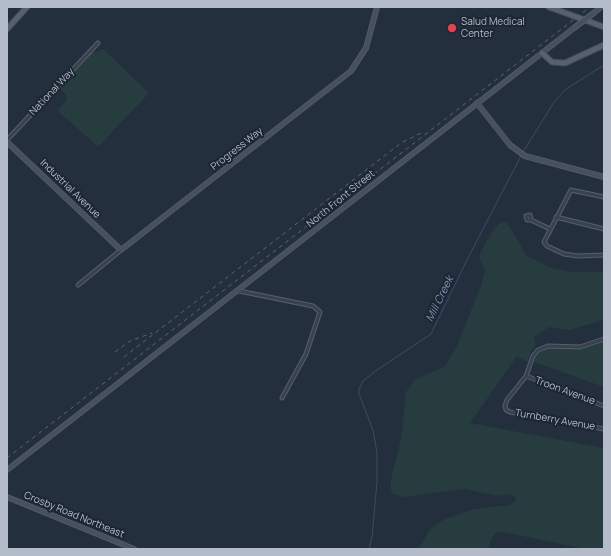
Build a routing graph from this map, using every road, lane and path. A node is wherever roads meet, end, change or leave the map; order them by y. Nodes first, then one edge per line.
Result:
1 (27, 7) edge
2 (377, 7) edge
3 (549, 7) edge
4 (601, 7) edge
5 (593, 23) junction
6 (604, 27) edge
7 (7, 29) edge
8 (604, 31) edge
9 (98, 43) dead end
10 (604, 45) edge
11 (542, 53) junction
12 (477, 103) junction
13 (7, 141) edge
14 (604, 177) edge
15 (604, 197) edge
16 (556, 217) junction
17 (531, 220) dead end
18 (550, 229) junction
19 (604, 229) edge
20 (121, 250) junction
21 (604, 255) edge
22 (78, 285) dead end
23 (239, 291) junction
24 (604, 339) edge
25 (526, 376) junction
26 (282, 398) dead end
27 (604, 406) edge
28 (604, 429) edge
29 (7, 470) edge
30 (7, 497) edge
31 (134, 549) edge

1 - 7 main road
2 - 20 street, Progress Way
3 - 5 main road
4 - 11 street, North Front Street, bridge
5 - 6 main road
5 - 8 main road
9 - 13 street, National Way
10 - 11 main road
11 - 12 street, North Front Street
12 - 14 street
12 - 23 street, North Front Street
13 - 20 street, Industrial Avenue
15 - 16 street
16 - 18 street
16 - 19 street
17 - 18 street
18 - 21 street
20 - 22 street, Progress Way
23 - 26 street
23 - 29 street, North Front Street
24 - 25 street
25 - 27 street, Troon Avenue
25 - 28 street, Turnberry Avenue
30 - 31 street, Crosby Road Northeast

